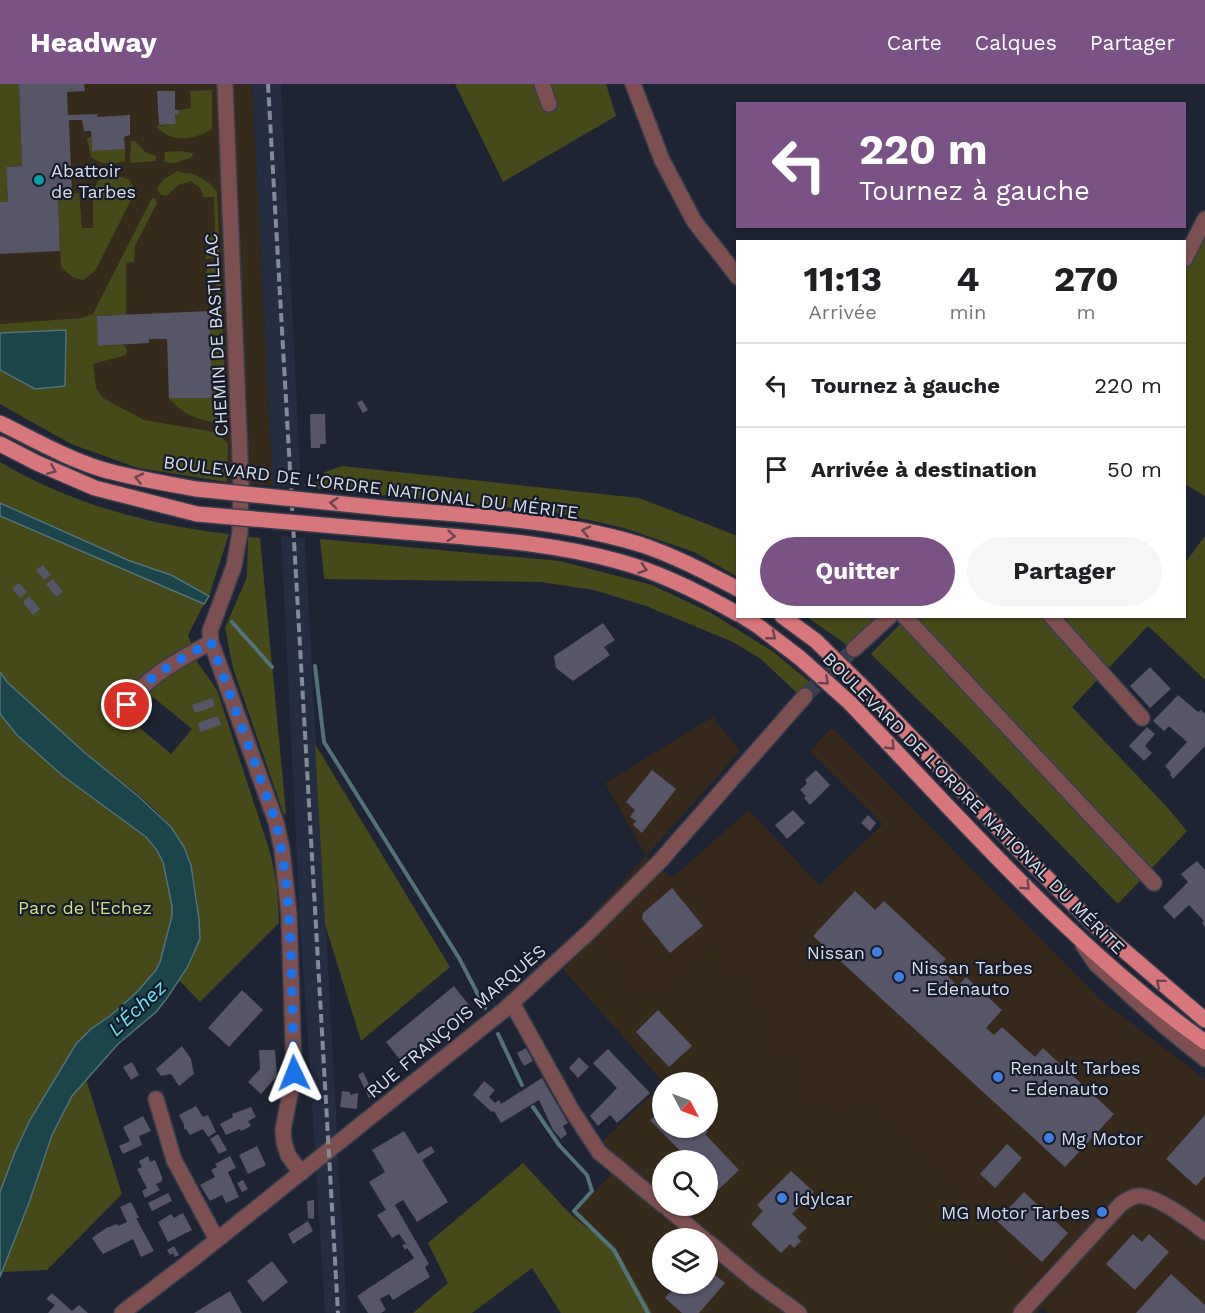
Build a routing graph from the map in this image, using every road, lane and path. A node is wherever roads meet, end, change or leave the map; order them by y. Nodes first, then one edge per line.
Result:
1 (225, 84) edge
2 (542, 84) edge
3 (633, 84) edge
4 (549, 104) dead end
5 (1205, 219) edge
6 (1186, 257) edge
7 (736, 274) edge
8 (0, 423) edge
9 (0, 444) edge
10 (736, 588) edge
11 (736, 613) edge
12 (745, 618) edge
13 (785, 618) edge
14 (888, 618) edge
15 (906, 618) edge
16 (1054, 618) edge
17 (211, 642) junction
18 (854, 649) tunnel mouth
19 (805, 696) tunnel mouth
20 (127, 705) dead end
21 (1142, 718) dead end
22 (1154, 883) dead end
23 (1076, 935) junction
24 (512, 1003) junction
25 (1205, 1020) edge
26 (1205, 1042) edge
27 (1205, 1059) edge
28 (156, 1099) dead end
29 (301, 1173) junction
30 (652, 1195) edge
31 (677, 1216) edge
32 (691, 1228) edge
33 (1205, 1232) edge
34 (217, 1240) junction
35 (718, 1250) edge
36 (122, 1313) edge
37 (799, 1313) edge
38 (1020, 1313) edge

1 - 17 street, CHEMIN DE BASTILLAC
2 - 4 street
3 - 7 street
5 - 6 street
10 -> 8 main road, BOULEVARD DE L'ORDRE NATIONAL DU MÉRITE, bridge
9 -> 11 main road, BOULEVARD DE L'ORDRE NATIONAL DU MÉRITE, bridge
12 -> 23 main road, BOULEVARD DE L'ORDRE NATIONAL DU MÉRITE, bridge
25 -> 13 main road, BOULEVARD DE L'ORDRE NATIONAL DU MÉRITE, bridge
14 - 18 street
15 - 22 street
16 - 21 street
17 - 20 street
17 - 29 street, CHEMIN DE BASTILLAC
19 - 24 street, RUE FRANÇOIS MARQUÈS
23 - 26 main road, BOULEVARD DE L'ORDRE NATIONAL DU MÉRITE
23 - 27 street
24 - 29 street, RUE FRANÇOIS MARQUÈS
24 - 30 street
28 - 34 street
29 - 34 street, RUE FRANÇOIS MARQUÈS
31 - 32 street
33 - 38 street
34 - 36 street, RUE FRANÇOIS MARQUÈS
35 - 37 street

